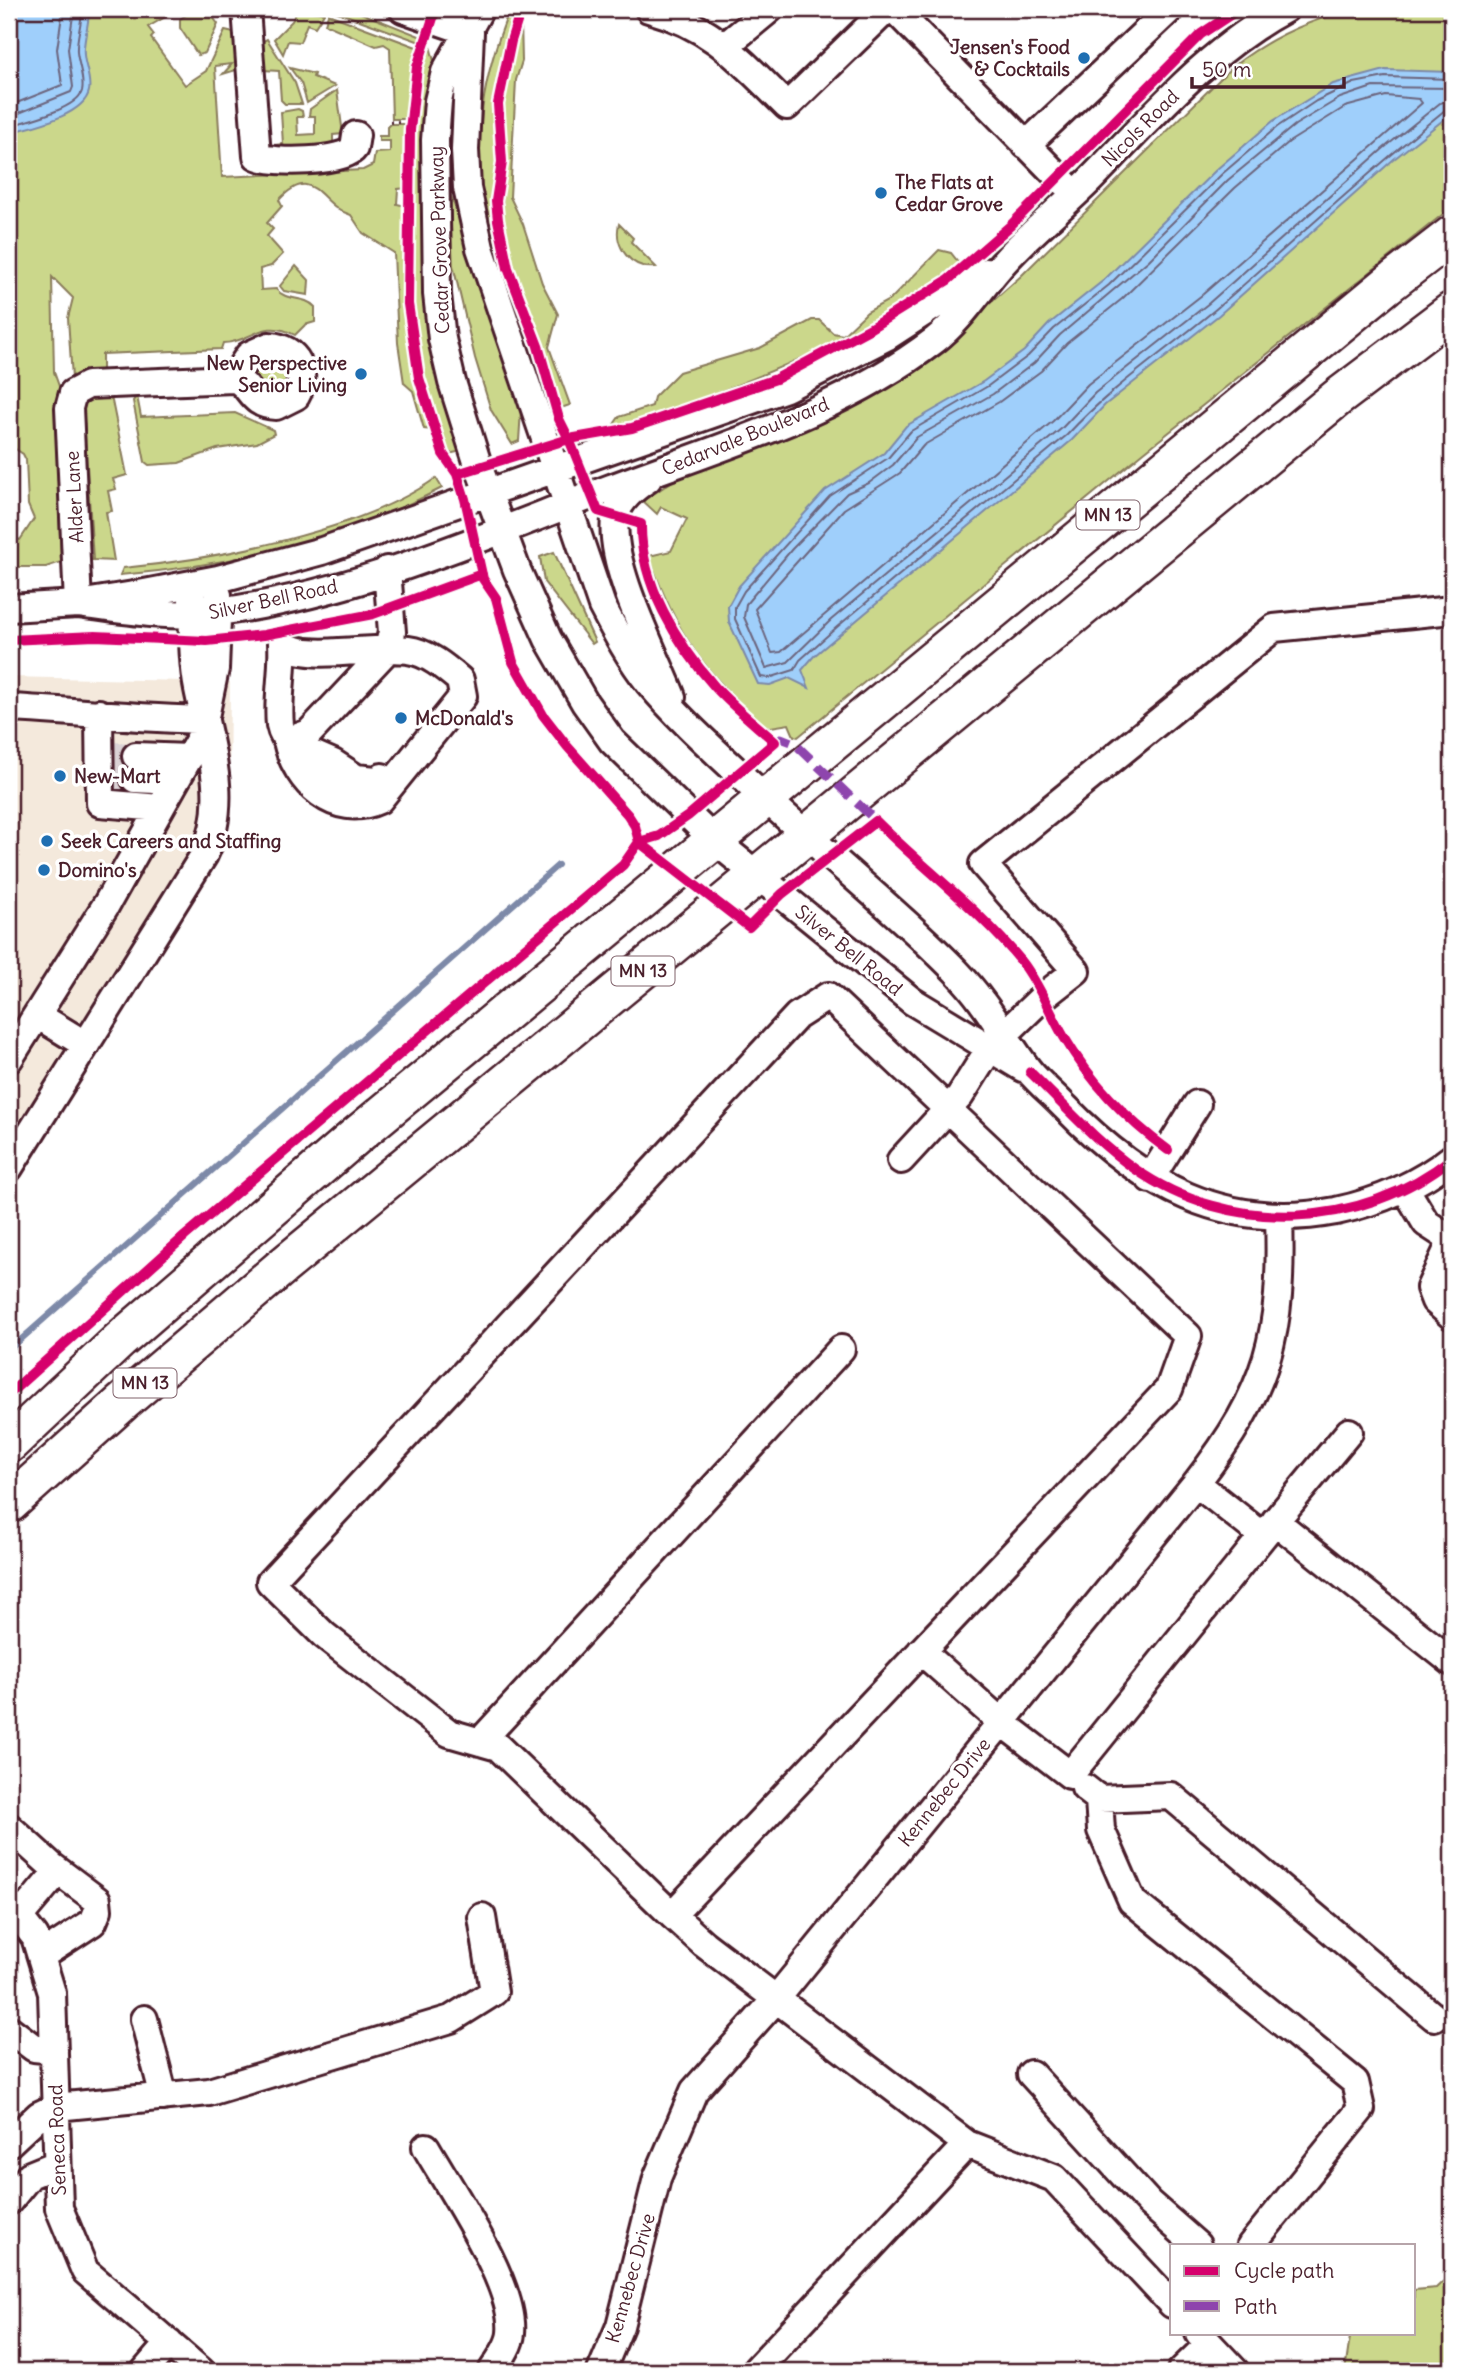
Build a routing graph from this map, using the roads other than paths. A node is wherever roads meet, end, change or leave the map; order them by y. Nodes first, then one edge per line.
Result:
1 (246, 9) edge
2 (403, 9) edge
3 (649, 9) edge
4 (770, 9) edge
5 (887, 9) edge
6 (894, 9) edge
7 (1285, 9) edge
8 (1166, 10) edge
9 (676, 14) edge
10 (475, 20) edge
11 (725, 46) junction
12 (356, 135) dead end
13 (1026, 145) junction
14 (1075, 194) junction
15 (1452, 234) edge
16 (1006, 260) junction
17 (1452, 311) edge
18 (233, 379) dead end
19 (664, 468) junction
20 (554, 469) junction
21 (488, 491) junction
22 (566, 505) junction
23 (502, 530) junction
24 (264, 568) junction
25 (387, 570) junction
26 (218, 579) junction
27 (191, 584) junction
28 (273, 603) junction
29 (78, 604) junction
30 (9, 608) edge
31 (1452, 610) edge
32 (219, 612) junction
33 (192, 614) junction
34 (282, 643) junction
35 (388, 649) junction
36 (9, 708) edge
37 (99, 713) junction
38 (681, 718) junction
39 (205, 720) junction
40 (287, 741) junction
41 (189, 758) junction
42 (175, 781) junction
43 (765, 798) junction
44 (160, 808) junction
45 (808, 836) junction
46 (714, 840) junction
47 (760, 874) junction
48 (37, 1015) junction
49 (997, 1041) junction
50 (86, 1045) junction
51 (9, 1059) edge
52 (1197, 1104) dead end
53 (948, 1108) junction
54 (1452, 1158) edge
55 (901, 1160) dead end
56 (9, 1168) edge
57 (1150, 1179) junction
58 (1405, 1188) junction
59 (1279, 1217) junction
60 (1452, 1240) edge
61 (1452, 1315) edge
62 (841, 1349) dead end
63 (1349, 1432) dead end
64 (9, 1444) edge
65 (1196, 1483) junction
66 (9, 1504) edge
67 (1269, 1529) junction
68 (921, 1651) junction
69 (1452, 1662) edge
70 (1001, 1722) junction
71 (480, 1742) junction
72 (1070, 1775) junction
73 (1099, 1799) junction
74 (9, 1827) edge
75 (53, 1867) junction
76 (14, 1910) edge
77 (671, 1915) junction
78 (482, 1917) dead end
79 (41, 1956) junction
80 (776, 1999) junction
81 (1434, 2017) dead end
82 (144, 2019) dead end
83 (14, 2044) edge
84 (54, 2050) junction
85 (1031, 2074) dead end
86 (164, 2096) junction
87 (55, 2107) junction
88 (9, 2143) edge
89 (967, 2144) junction
90 (426, 2147) dead end
91 (57, 2164) junction
92 (9, 2201) edge
93 (1196, 2244) edge
94 (1252, 2244) edge
95 (1170, 2302) edge
96 (1204, 2338) edge
97 (169, 2343) junction
98 (145, 2371) edge
99 (201, 2371) edge
100 (492, 2371) edge
101 (601, 2371) edge
102 (755, 2371) edge
103 (1181, 2371) edge
104 (1235, 2371) edge

1 - 12 street
2 - 10 street
3 - 9 street
4 - 11 street
5 - 11 street
6 - 13 street
7 - 14 street, Nicols Road
8 - 13 street
9 - 11 street
10 - 20 street, Cedar Grove Parkway
10 - 21 street, Cedar Grove Parkway
13 - 14 street
14 - 16 street, Nicols Road
15 - 43 highway, MN 13
16 - 19 street, Cedarvale Boulevard
16 - 20 street, Cedarvale Boulevard
17 - 45 highway, MN 13
18 - 29 street, Alder Lane
19 - 22 street, Cedarvale Boulevard
19 - 38 street
20 - 21 street, Silver Bell Road
20 - 22 street, Silver Bell Road
21 - 23 street, Silver Bell Road
21 - 24 street, Silver Bell Road
22 - 23 street, Silver Bell Road
22 - 38 street, Silver Bell Road
23 - 25 street, Silver Bell Road
23 - 46 street, Silver Bell Road
24 - 26 street, Silver Bell Road
24 - 28 street
25 - 28 street, Silver Bell Road
25 - 35 street
26 - 27 street, Silver Bell Road
26 - 32 street
27 - 29 street, Silver Bell Road
27 - 33 street
28 - 32 street, Silver Bell Road
28 - 34 street
29 - 30 street, Silver Bell Road
29 - 33 street, Silver Bell Road
31 - 49 street
32 - 33 street, Silver Bell Road
32 - 39 street
33 - 39 street
34 - 35 street
34 - 40 street
35 - 40 street
35 - 40 street
35 - 40 street
36 - 37 street
37 - 39 street
37 - 44 street
38 - 43 street, Silver Bell Road
39 - 41 street
39 - 50 street
41 - 42 street
41 - 42 street
42 - 44 street
43 - 45 street, Silver Bell Road
43 - 46 highway, MN 13
44 - 48 street
45 - 47 highway, MN 13
45 - 49 street, Silver Bell Road
46 - 47 street, Silver Bell Road
46 - 64 highway, MN 13
47 - 49 street, Silver Bell Road
47 - 66 highway, MN 13
48 - 50 street
48 - 51 street
49 - 53 street
49 - 57 street, Silver Bell Road
50 - 56 street
52 - 57 street
53 - 55 street
53 - 68 street
53 - 71 street
54 - 58 street, Silver Bell Road
57 - 59 street, Silver Bell Road
58 - 59 street, Silver Bell Road
58 - 60 street
59 - 65 street, Kennebec Drive
60 - 61 street
62 - 71 street
63 - 67 street
65 - 67 street
65 - 70 street, Kennebec Drive
67 - 69 street
67 - 72 street
68 - 70 street
68 - 77 street
70 - 72 street
70 - 80 street, Kennebec Drive
71 - 77 street
72 - 73 street
73 - 81 street
73 - 94 street
74 - 75 street
75 - 76 street
75 - 79 street
76 - 79 street, Seneca Road
77 - 80 street
78 - 86 street
79 - 84 street, Seneca Road
80 - 89 street
80 - 101 street, Kennebec Drive
82 - 86 street
83 - 84 street
84 - 87 street, Seneca Road
85 - 93 street
86 - 87 street
87 - 88 street
87 - 91 street, Seneca Road
89 - 95 street
89 - 102 street
90 - 100 street
91 - 92 street
91 - 97 street, Seneca Road
96 - 103 street
96 - 104 street
97 - 98 street
97 - 99 street, Seneca Road

